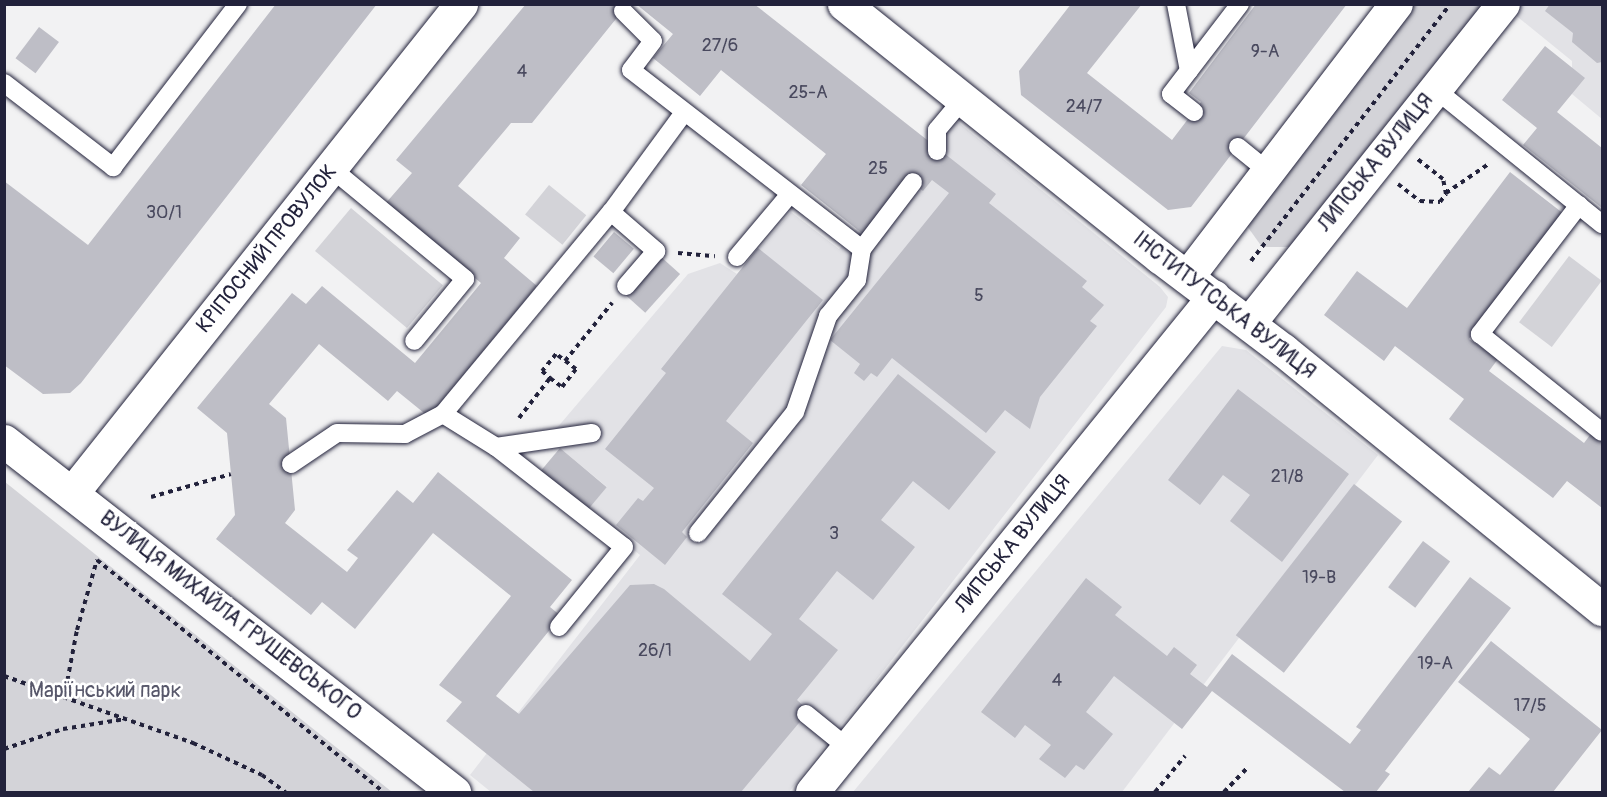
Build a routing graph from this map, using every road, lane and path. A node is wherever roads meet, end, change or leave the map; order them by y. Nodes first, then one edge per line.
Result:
1 (238, 4) edge
2 (461, 4) edge
3 (844, 4) edge
4 (1176, 4) edge
5 (1240, 4) edge
6 (1396, 4) edge
7 (1450, 4) edge
8 (1503, 4) edge
9 (623, 10) dead end
10 (1189, 71) junction
11 (4, 83) edge
12 (1435, 89) junction
13 (962, 100) junction
14 (1194, 112) dead end
15 (683, 114) junction
16 (1238, 147) dead end
17 (1509, 150) junction
18 (937, 151) dead end
19 (1416, 158) dead end
20 (331, 168) junction
21 (1269, 172) junction
22 (913, 182) dead end
23 (1397, 184) dead end
24 (790, 194) junction
25 (1446, 194) junction
26 (1579, 205) junction
27 (611, 212) junction
28 (1602, 224) edge
29 (862, 249) junction
30 (656, 251) junction
31 (737, 257) joint
32 (1251, 261) dead end
33 (1187, 277) junction
34 (626, 286) joint
35 (1214, 296) junction
36 (1249, 322) junction
37 (414, 341) dead end
38 (566, 361) junction
39 (550, 378) junction
40 (443, 414) junction
41 (1602, 432) edge
42 (592, 433) dead end
43 (4, 441) edge
44 (496, 447) junction
45 (291, 464) dead end
46 (231, 474) dead end
47 (72, 493) junction
48 (151, 497) dead end
49 (698, 533) dead end
50 (1602, 609) edge
51 (559, 627) dead end
52 (4, 676) edge
53 (64, 698) junction
54 (806, 714) dead end
55 (130, 719) junction
56 (848, 748) junction
57 (4, 749) edge
58 (1185, 756) dead end
59 (1246, 768) dead end
60 (285, 792) edge
61 (382, 792) edge
62 (454, 792) edge
63 (812, 792) edge
64 (1158, 792) edge
65 (1224, 792) edge

1 - 11 lane
2 - 20 street, КРІПОСНИЙ ПРОВУЛОК
3 - 13 street, ІНСТИТУТСЬКА ВУЛИЦЯ
4 - 10 lane
5 - 10 lane
6 - 21 street
7 - 32 path
8 - 12 street, ЛИПСЬКА ВУЛИЦЯ
9 - 15 lane
10 - 14 lane
12 - 17 lane
12 - 36 street, ЛИПСЬКА ВУЛИЦЯ
13 - 18 lane
13 - 33 street, ІНСТИТУТСЬКА ВУЛИЦЯ
15 - 24 lane
15 - 27 lane
16 - 21 lane
17 - 25 path
17 - 26 lane
19 - 25 path
20 - 37 lane
20 - 47 street, КРІПОСНИЙ ПРОВУЛОК
21 - 33 street
22 - 29 lane
23 - 25 path
24 - 29 lane
24 - 31 lane
26 - 28 lane
26 - 41 lane
27 - 30 lane
27 - 40 lane
29 - 49 lane
30 - 31 path
30 - 34 lane
33 - 35 street, ІНСТИТУТСЬКА ВУЛИЦЯ
34 - 38 path
35 - 36 street, ІНСТИТУТСЬКА ВУЛИЦЯ
35 - 56 street, ЛИПСЬКА ВУЛИЦЯ
36 - 50 street, ІНСТИТУТСЬКА ВУЛИЦЯ
38 - 39 path
38 - 39 path
39 - 44 path
40 - 44 lane
40 - 45 lane
42 - 44 lane
43 - 47 street, ВУЛИЦЯ МИХАЙЛА ГРУШЕВСЬКОГО
44 - 51 lane
46 - 48 path
47 - 62 street, ВУЛИЦЯ МИХАЙЛА ГРУШЕВСЬКОГО
52 - 53 path
53 - 55 path
53 - 61 path
54 - 56 lane
55 - 57 path
55 - 60 path
56 - 63 street, ЛИПСЬКА ВУЛИЦЯ
58 - 64 path
59 - 65 path

